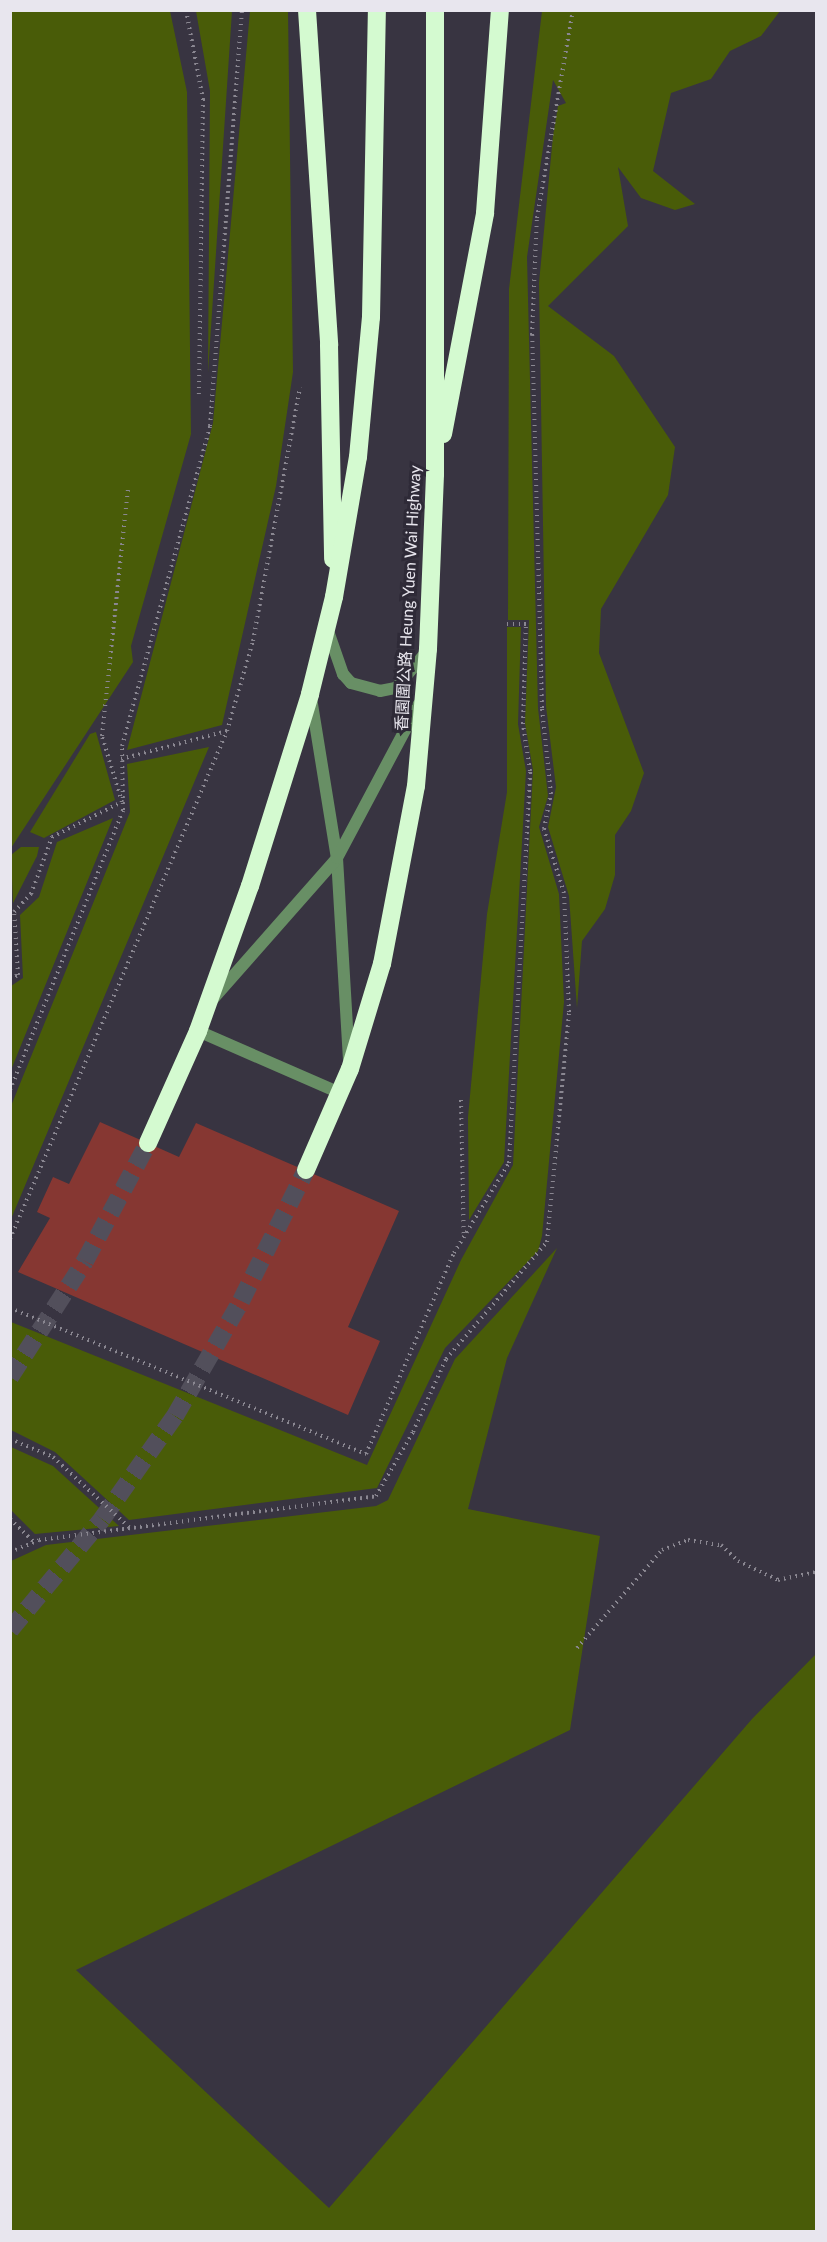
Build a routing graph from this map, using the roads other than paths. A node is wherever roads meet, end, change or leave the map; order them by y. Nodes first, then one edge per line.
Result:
1 (307, 10) edge
2 (377, 10) edge
3 (435, 10) edge
4 (500, 10) edge
5 (435, 474) junction
6 (334, 597) junction
7 (327, 629) junction
8 (428, 649) junction
9 (426, 690) junction
10 (310, 694) junction
11 (337, 858) junction
12 (208, 1006) junction
13 (198, 1031) junction
14 (350, 1070) junction
15 (340, 1093) junction
16 (148, 1143) tunnel mouth
17 (306, 1170) tunnel mouth

1 - 6 highway
2 - 6 highway
3 - 5 highway, 香園圍公路 Heung Yuen Wai Highway
4 - 5 highway
5 - 8 highway, 香園圍公路 Heung Yuen Wai Highway
6 - 7 highway
7 - 8 lane
7 - 10 highway
8 - 9 highway, 香園圍公路 Heung Yuen Wai Highway
9 - 11 lane
9 - 14 highway, 香園圍公路 Heung Yuen Wai Highway
10 - 11 lane
10 - 12 highway
11 - 12 lane
11 - 14 lane
12 - 13 highway
13 - 15 lane
13 - 16 highway
14 - 15 highway, 香園圍公路 Heung Yuen Wai Highway
15 - 17 highway, 香園圍公路 Heung Yuen Wai Highway

